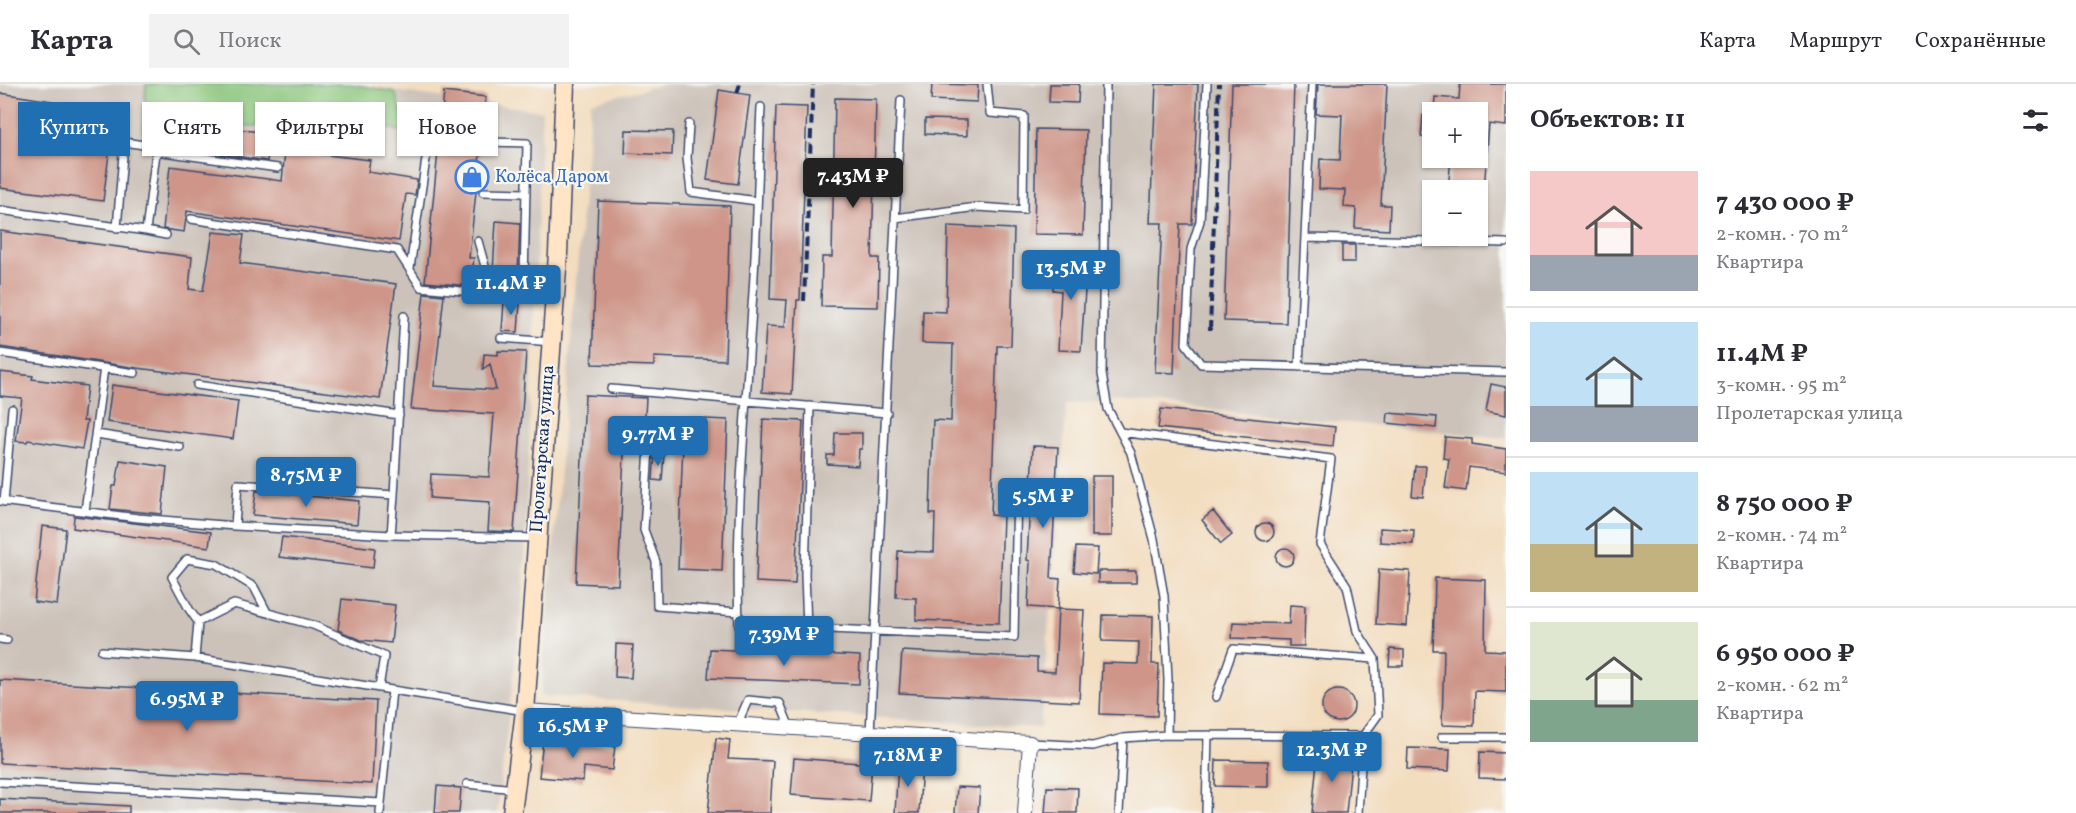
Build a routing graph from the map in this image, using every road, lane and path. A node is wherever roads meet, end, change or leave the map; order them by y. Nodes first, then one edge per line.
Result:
1 (565, 84) edge
2 (987, 84) edge
3 (1106, 84) edge
4 (1207, 84) edge
5 (1312, 84) edge
6 (900, 100) dead end
7 (762, 107) dead end
8 (689, 124) dead end
9 (498, 142) edge
10 (123, 156) edge
11 (155, 156) edge
12 (218, 156) edge
13 (426, 156) edge
14 (278, 168) dead end
15 (483, 192) dead end
16 (526, 193) junction
17 (757, 201) junction
18 (0, 210) edge
19 (896, 218) junction
20 (191, 219) dead end
21 (117, 228) junction
22 (146, 231) junction
23 (166, 235) dead end
24 (1305, 238) junction
25 (478, 241) dead end
26 (1506, 243) edge
27 (410, 269) junction
28 (524, 281) junction
29 (555, 293) junction
30 (404, 316) dead end
31 (501, 338) dead end
32 (552, 342) junction
33 (0, 353) edge
34 (1299, 367) junction
35 (104, 368) junction
36 (1506, 372) edge
37 (135, 373) dead end
38 (197, 385) dead end
39 (611, 389) dead end
40 (745, 400) junction
41 (810, 406) junction
42 (12, 409) dead end
43 (887, 412) junction
44 (399, 415) junction
45 (1120, 432) junction
46 (96, 434) junction
47 (180, 447) dead end
48 (649, 447) dead end
49 (1017, 489) dead end
50 (394, 495) junction
51 (2, 501) edge
52 (85, 511) junction
53 (235, 526) junction
54 (391, 535) junction
55 (536, 538) junction
56 (267, 612) junction
57 (738, 612) junction
58 (198, 622) junction
59 (807, 628) junction
60 (876, 632) junction
61 (102, 651) dead end
62 (195, 658) junction
63 (1375, 659) junction
64 (379, 688) junction
65 (392, 690) junction
66 (1216, 697) dead end
67 (525, 711) junction
68 (737, 725) junction
69 (790, 728) junction
70 (870, 733) junction
71 (1167, 735) junction
72 (1208, 735) junction
73 (1363, 736) junction
74 (1377, 736) dead end
75 (1442, 736) dead end
76 (1506, 737) edge
77 (1123, 738) junction
78 (1030, 743) junction
79 (0, 782) edge
80 (467, 784) dead end
81 (515, 789) junction
82 (381, 803) junction
83 (380, 813) edge
84 (512, 813) edge
85 (1025, 813) edge
86 (1119, 813) edge
87 (1206, 813) edge
88 (1358, 813) edge

1 - 29 street, Пролетарская улица
2 - 19 lane
3 - 45 lane
4 - 34 lane
5 - 24 lane
6 - 19 lane
7 - 17 lane
8 - 17 lane
9 - 16 lane
10 - 21 lane
11 - 22 lane
12 - 14 lane
13 - 27 lane
15 - 16 lane
16 - 28 lane
17 - 40 lane
18 - 21 lane
19 - 43 lane
20 - 27 lane
21 - 22 lane
22 - 23 lane
24 - 26 lane
24 - 34 lane
25 - 28 lane
27 - 29 lane
28 - 29 lane
29 - 32 street, Пролетарская улица
30 - 44 lane
31 - 32 lane
32 - 55 street, Пролетарская улица
33 - 35 lane
34 - 36 lane
35 - 37 lane
35 - 46 lane
38 - 44 lane
39 - 40 lane
40 - 41 lane
40 - 57 lane
41 - 43 lane
41 - 59 lane
42 - 51 lane
43 - 60 lane
44 - 50 lane
45 - 63 lane
45 - 71 lane
46 - 47 lane
46 - 52 lane
48 - 57 lane
49 - 60 lane
50 - 53 lane
50 - 54 lane
51 - 52 lane
52 - 53 lane
53 - 54 lane
54 - 55 lane
55 - 67 street, Пролетарская улица
56 - 58 lane
56 - 58 lane
56 - 64 lane
57 - 59 lane
58 - 62 lane
59 - 60 lane
60 - 70 lane
61 - 62 lane
62 - 64 lane
63 - 66 lane
63 - 73 lane
64 - 65 lane
65 - 67 lane
65 - 82 lane
67 - 68 street
67 - 81 street, Пролетарская улица
68 - 69 street
68 - 69 lane
69 - 70 street
70 - 78 street
71 - 72 lane
71 - 77 lane
72 - 73 lane
72 - 87 lane
73 - 74 lane
73 - 88 lane
75 - 76 lane
77 - 78 lane
77 - 86 lane
78 - 85 street
79 - 82 lane
80 - 81 lane
81 - 84 street, Пролетарская улица
82 - 83 lane

